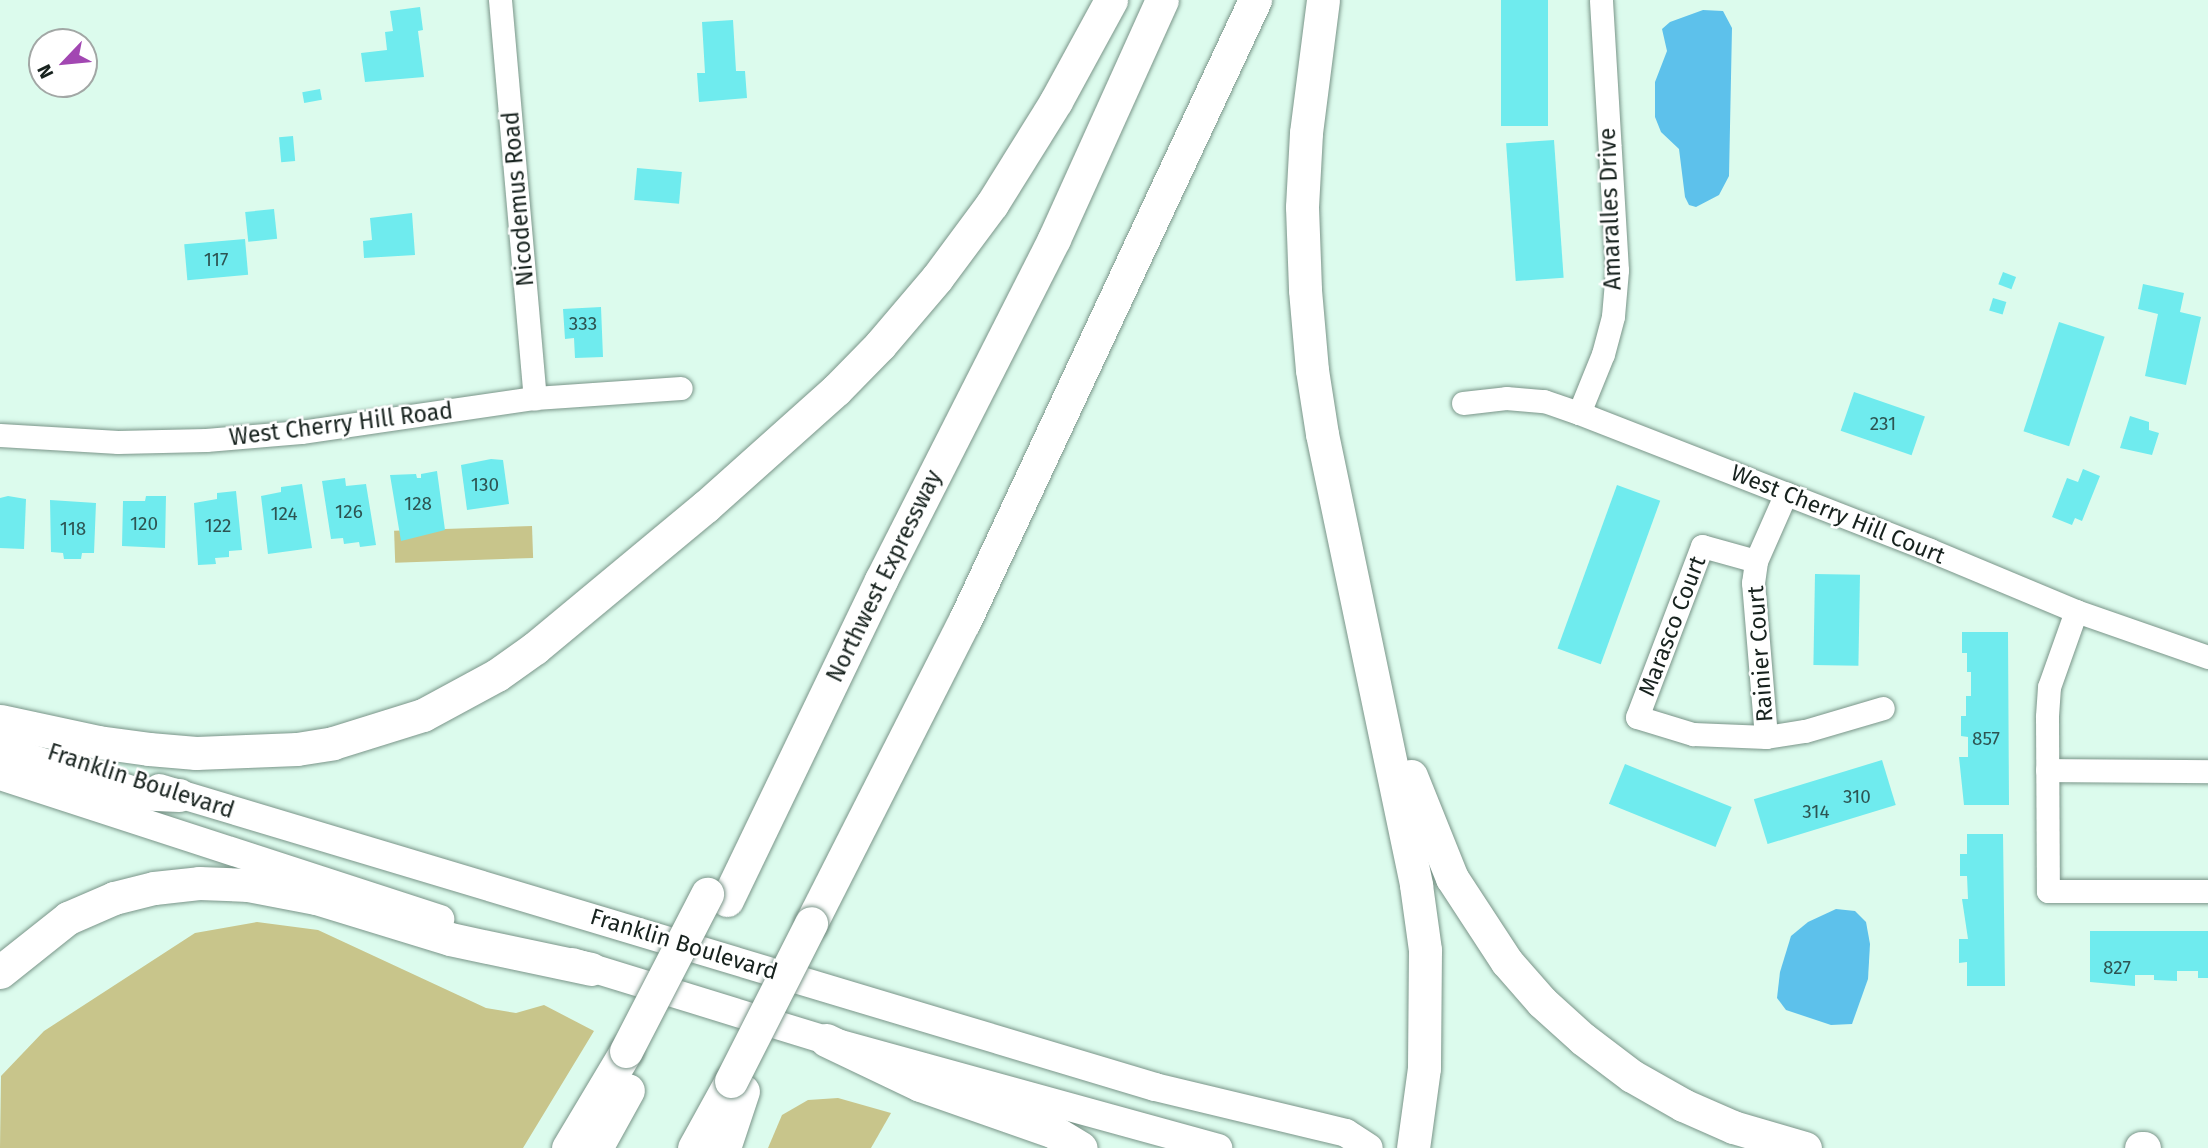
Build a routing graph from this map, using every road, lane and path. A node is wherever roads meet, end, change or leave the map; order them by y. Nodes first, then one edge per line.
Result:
1 (500, 0) edge
2 (1111, 0) edge
3 (1162, 0) edge
4 (1255, 0) edge
5 (1323, 0) edge
6 (1601, 0) edge
7 (681, 388) dead end
8 (535, 398) junction
9 (1463, 403) dead end
10 (1580, 413) junction
11 (0, 435) edge
12 (1786, 493) junction
13 (1756, 561) junction
14 (2076, 611) junction
15 (1366, 634) junction
16 (2208, 657) edge
17 (1883, 708) dead end
18 (0, 721) edge
19 (0, 735) edge
20 (1766, 737) junction
21 (0, 751) edge
22 (2047, 770) junction
23 (2208, 771) edge
24 (0, 776) edge
25 (179, 795) junction
26 (2208, 891) edge
27 (591, 968) junction
28 (0, 972) edge
29 (826, 1040) junction
30 (636, 1054) junction
31 (738, 1083) junction
32 (568, 1148) edge
33 (596, 1148) edge
34 (694, 1148) edge
35 (724, 1148) edge
36 (1081, 1148) edge
37 (1218, 1148) edge
38 (1369, 1148) edge
39 (1413, 1148) edge
40 (1805, 1148) edge

1 - 8 street, Nicodemus Road
2 - 18 highway
3 - 30 highway, Northwest Expressway
4 - 31 highway, bridge
5 - 15 highway
6 - 10 street, Amaralles Drive
7 - 8 street, West Cherry Hill Road
8 - 11 street, West Cherry Hill Road
9 - 10 street, West Cherry Hill Court
10 - 12 street, West Cherry Hill Court
12 - 13 street, Rainier Court
12 - 14 street, West Cherry Hill Court
13 - 20 street, Rainier Court
13 - 20 street, Marasco Court
14 - 16 street, West Cherry Hill Court
14 - 22 street
15 - 39 highway
15 - 40 highway
17 - 20 street, Marasco Court
19 - 25 main road, Franklin Boulevard
21 - 25 highway
22 - 23 street
22 - 26 street
24 - 27 main road, Franklin Boulevard
25 - 38 main road, Franklin Boulevard
27 - 28 highway
27 - 29 main road, Franklin Boulevard
29 - 36 highway
29 - 37 main road, Franklin Boulevard
30 - 32 highway
30 - 33 highway, Northwest Expressway
31 - 34 highway
31 - 35 highway

